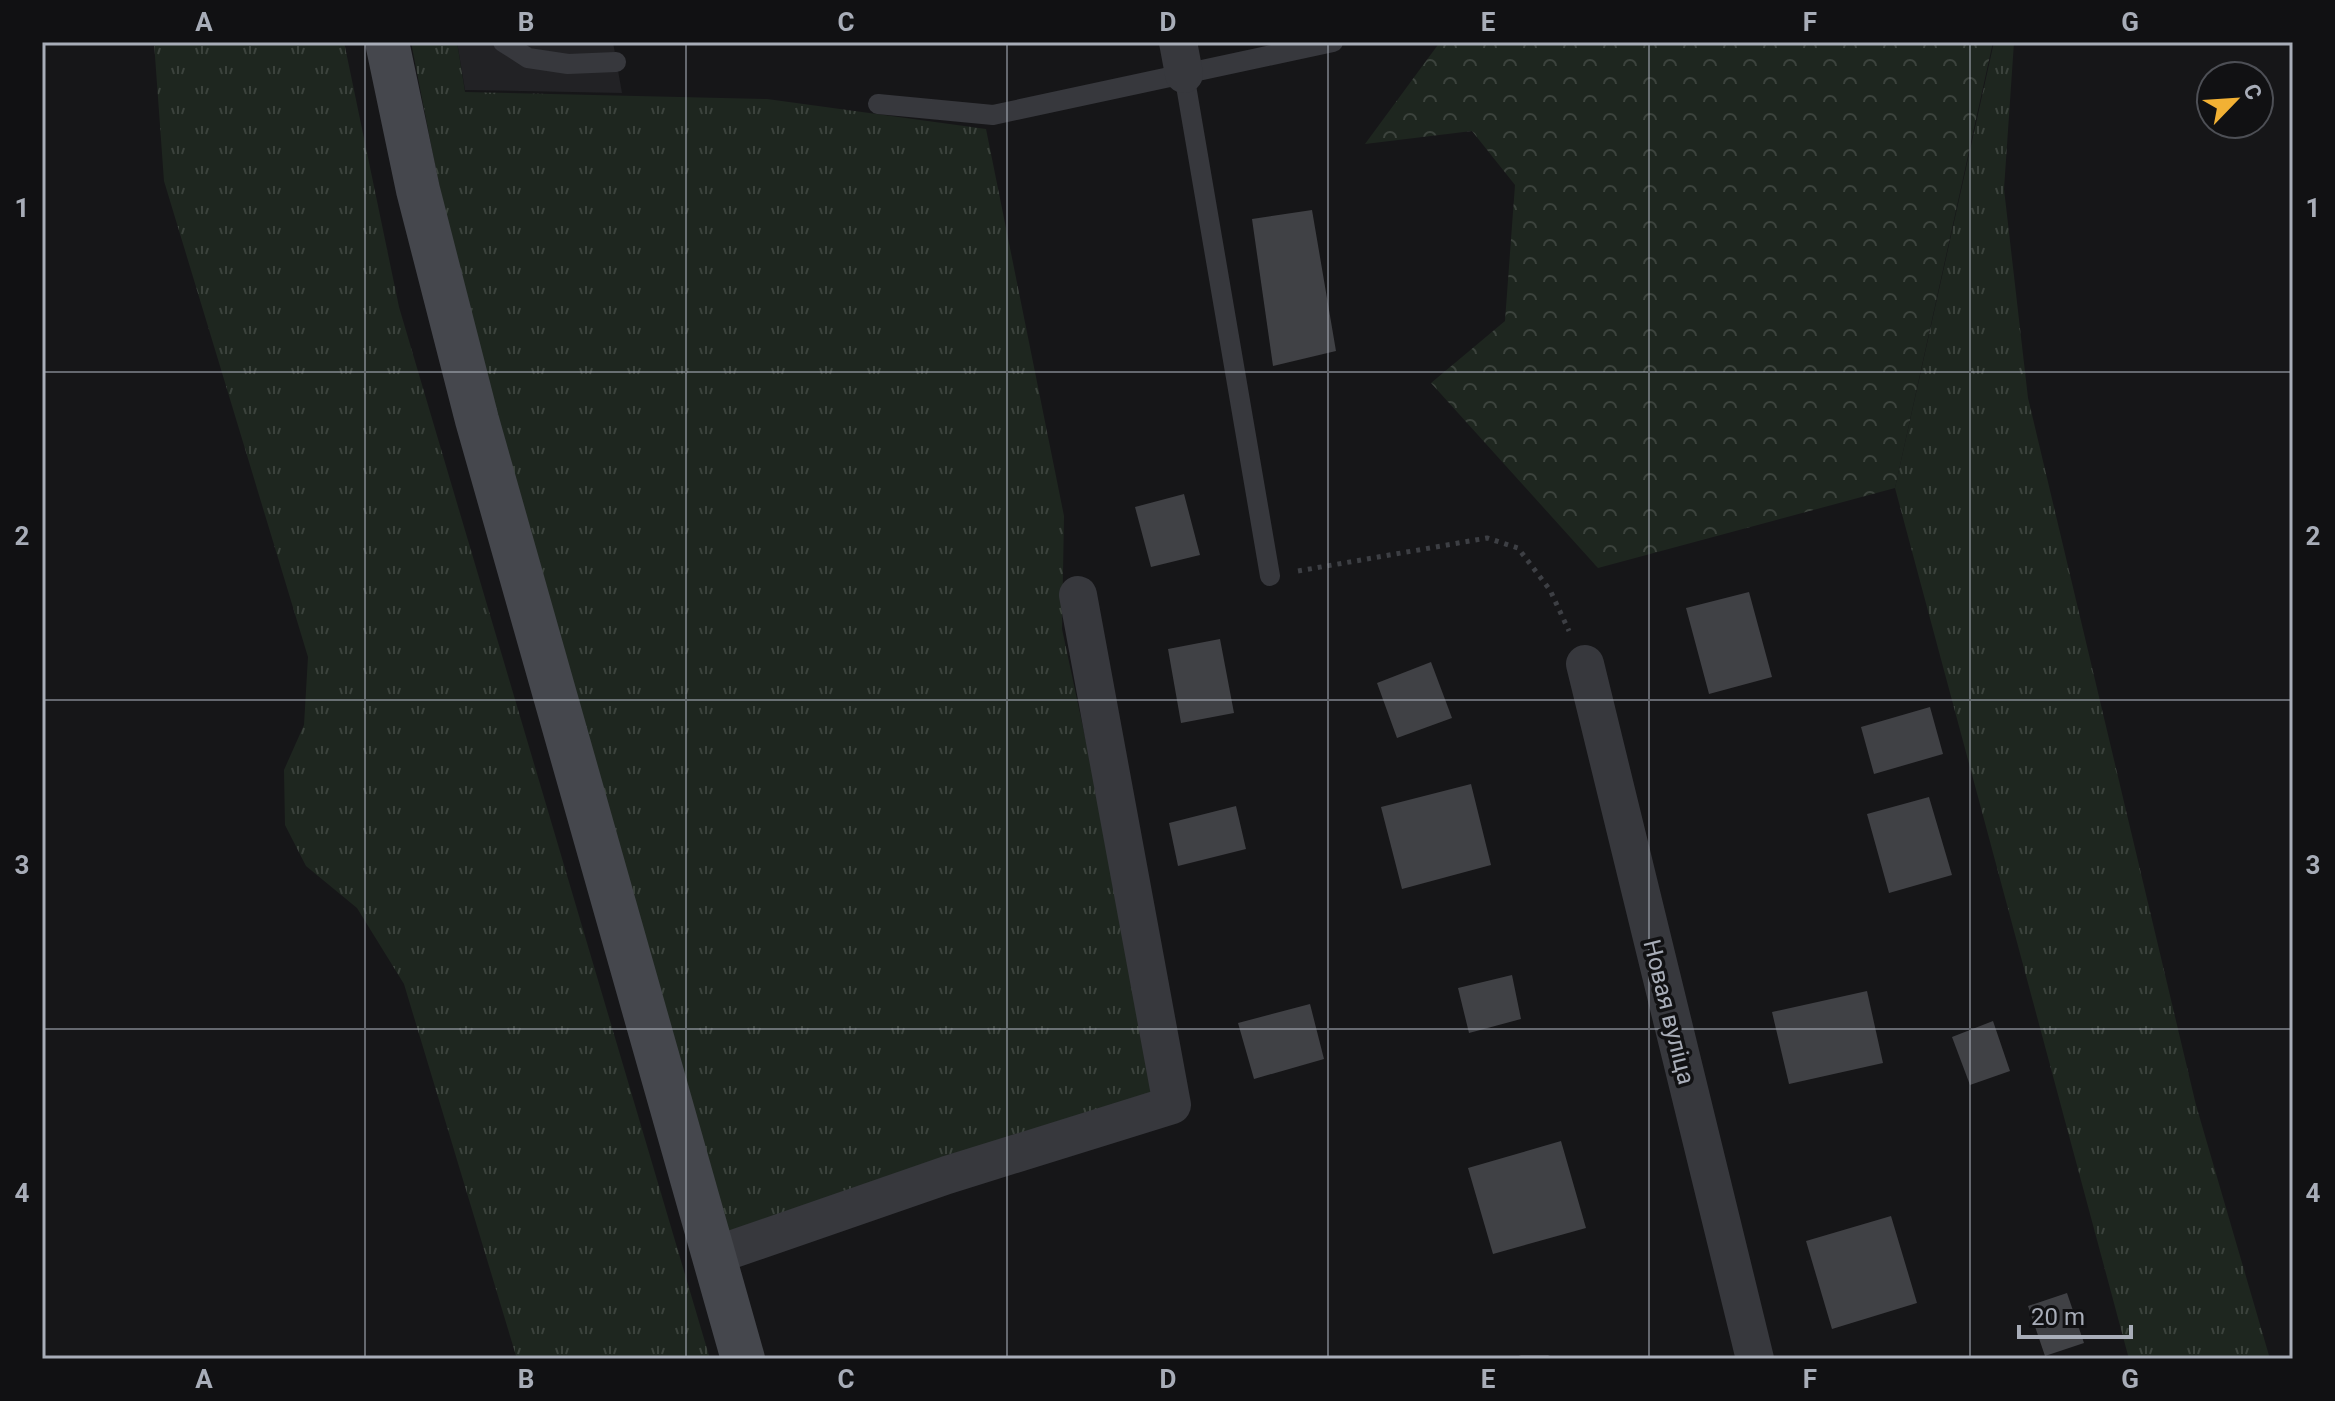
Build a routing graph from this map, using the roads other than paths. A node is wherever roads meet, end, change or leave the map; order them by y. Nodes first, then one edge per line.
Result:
1 (387, 42) edge
2 (503, 42) edge
3 (1333, 42) edge
4 (1181, 58) edge
5 (616, 62) dead end
6 (878, 104) dead end
7 (1270, 576) road end
8 (1078, 595) dead end
9 (1585, 664) road end
10 (713, 1256) junction
11 (743, 1359) edge
12 (1755, 1359) edge

1 - 10 main road
2 - 5 lane
3 - 4 lane
4 - 6 lane
4 - 7 lane
8 - 10 street
9 - 12 street, Новая вуліца
10 - 11 main road

